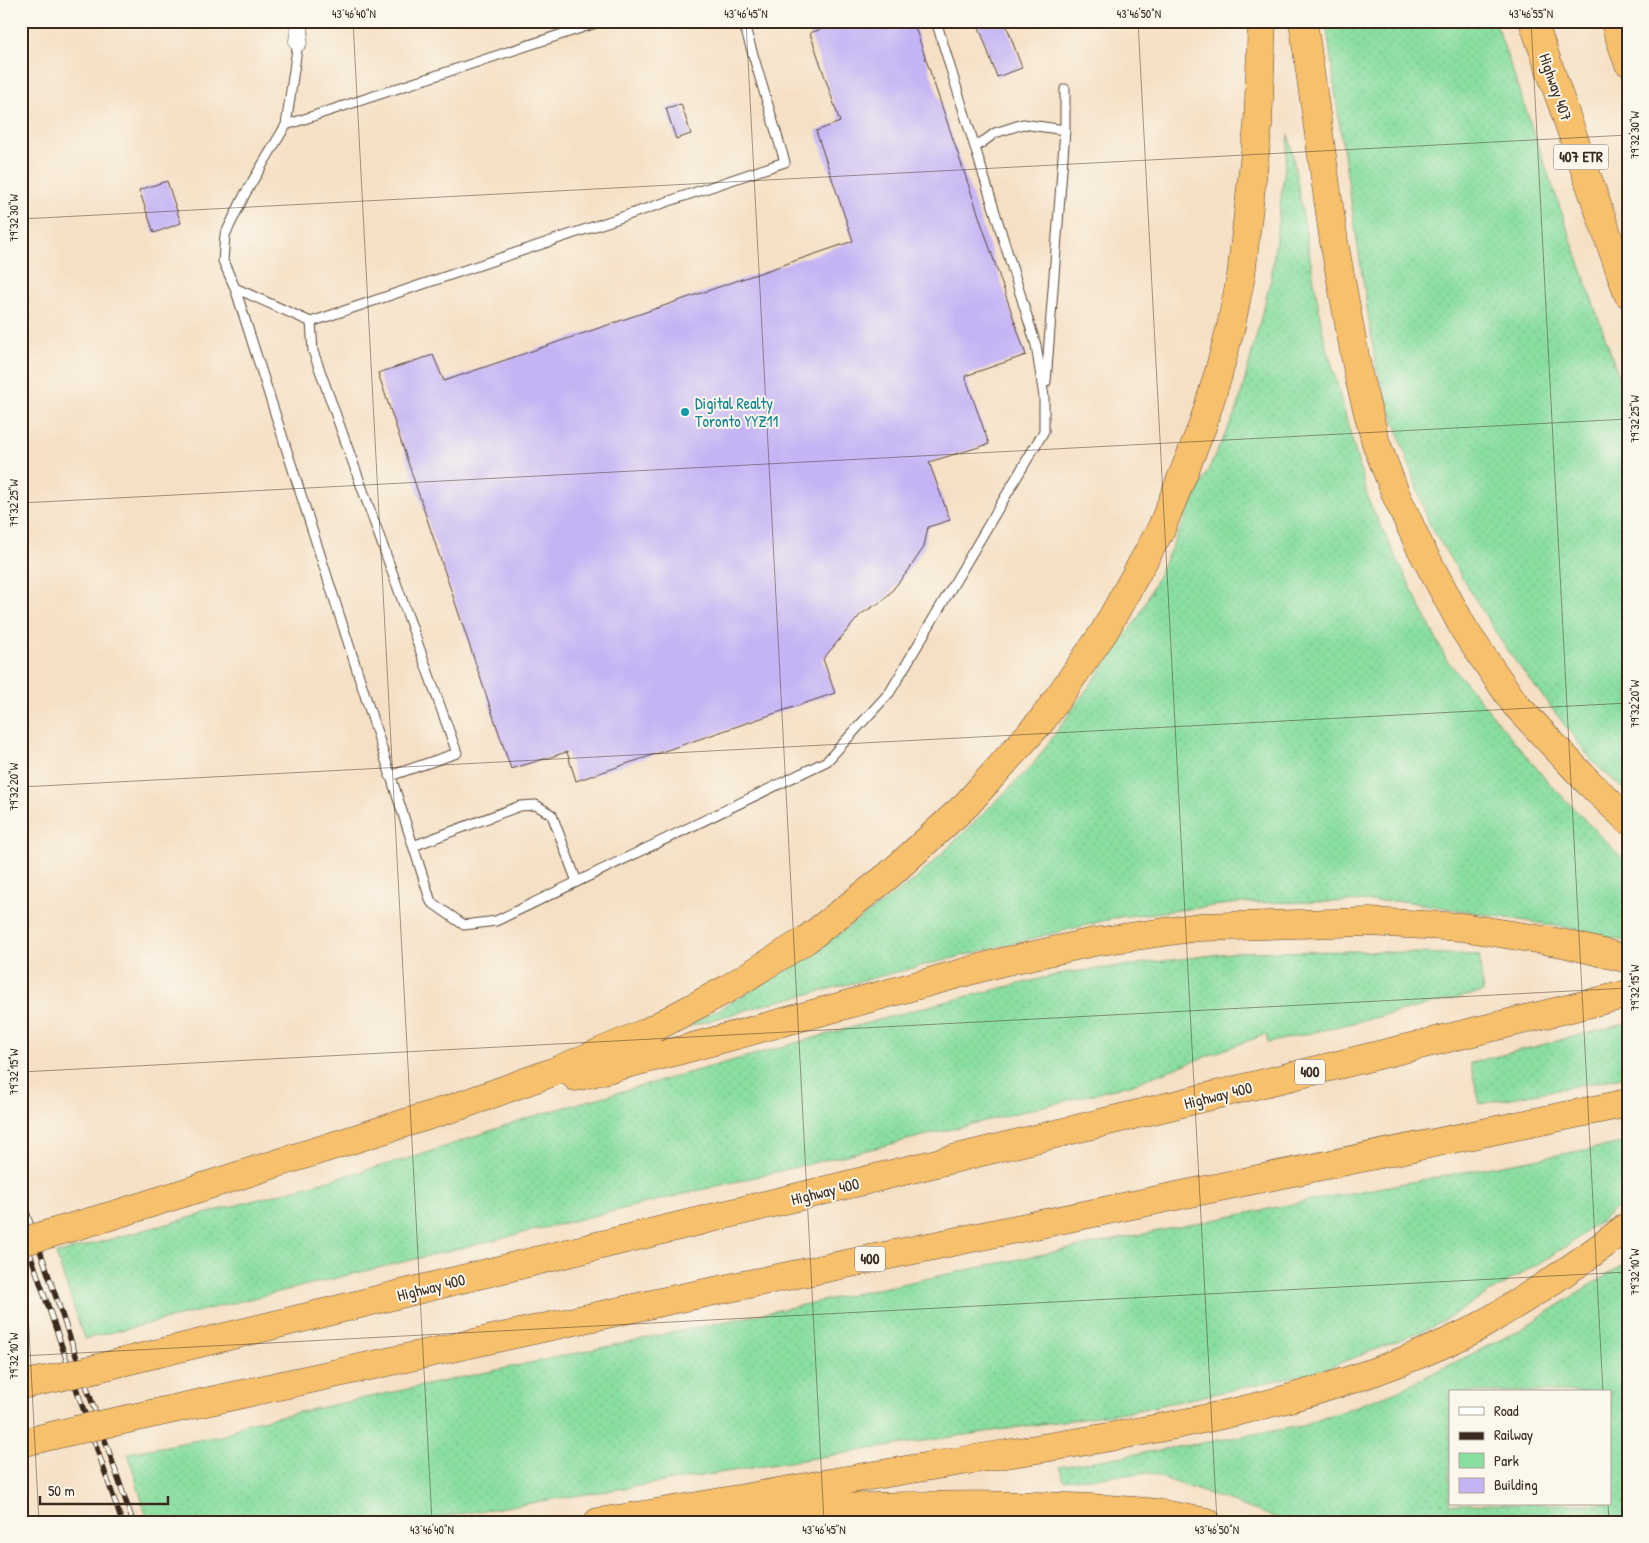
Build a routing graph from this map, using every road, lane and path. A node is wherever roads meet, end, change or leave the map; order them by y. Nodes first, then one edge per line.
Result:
1 (300, 21) edge
2 (602, 21) edge
3 (743, 21) edge
4 (936, 21) edge
5 (1262, 21) edge
6 (1303, 21) edge
7 (1533, 21) edge
8 (1614, 21) edge
9 (298, 42) joint
10 (1628, 62) edge
11 (1065, 89) dead end
12 (286, 125) junction
13 (1065, 130) junction
14 (976, 146) junction
15 (235, 288) junction
16 (1628, 294) edge
17 (311, 322) junction
18 (1044, 397) junction
19 (390, 776) junction
20 (1628, 820) edge
21 (413, 846) junction
22 (577, 882) junction
23 (1628, 959) edge
24 (1628, 994) edge
25 (1628, 1104) edge
26 (459, 1106) junction
27 (1623, 1229) edge
28 (21, 1242) edge
29 (21, 1385) edge
30 (21, 1443) edge
31 (657, 1514) junction
32 (598, 1522) edge
33 (1207, 1522) edge

1 - 9 street
2 - 12 lane
3 - 17 lane
4 - 14 lane
5 - 26 highway
6 - 20 highway
7 - 16 highway, Highway 407 / 407 ETR
8 - 10 highway
9 - 12 lane
11 - 13 lane
12 - 15 lane
13 - 14 lane
13 - 18 lane
14 - 18 lane
15 - 17 lane
15 - 19 lane
17 - 19 lane
18 - 22 lane
19 - 21 lane
21 - 22 lane
21 - 22 lane
23 - 26 highway
24 - 29 highway, Highway 400 / 400, bridge
25 - 30 highway, 400, bridge
26 - 28 highway, bridge
27 - 31 highway
31 - 32 highway
31 - 33 highway

